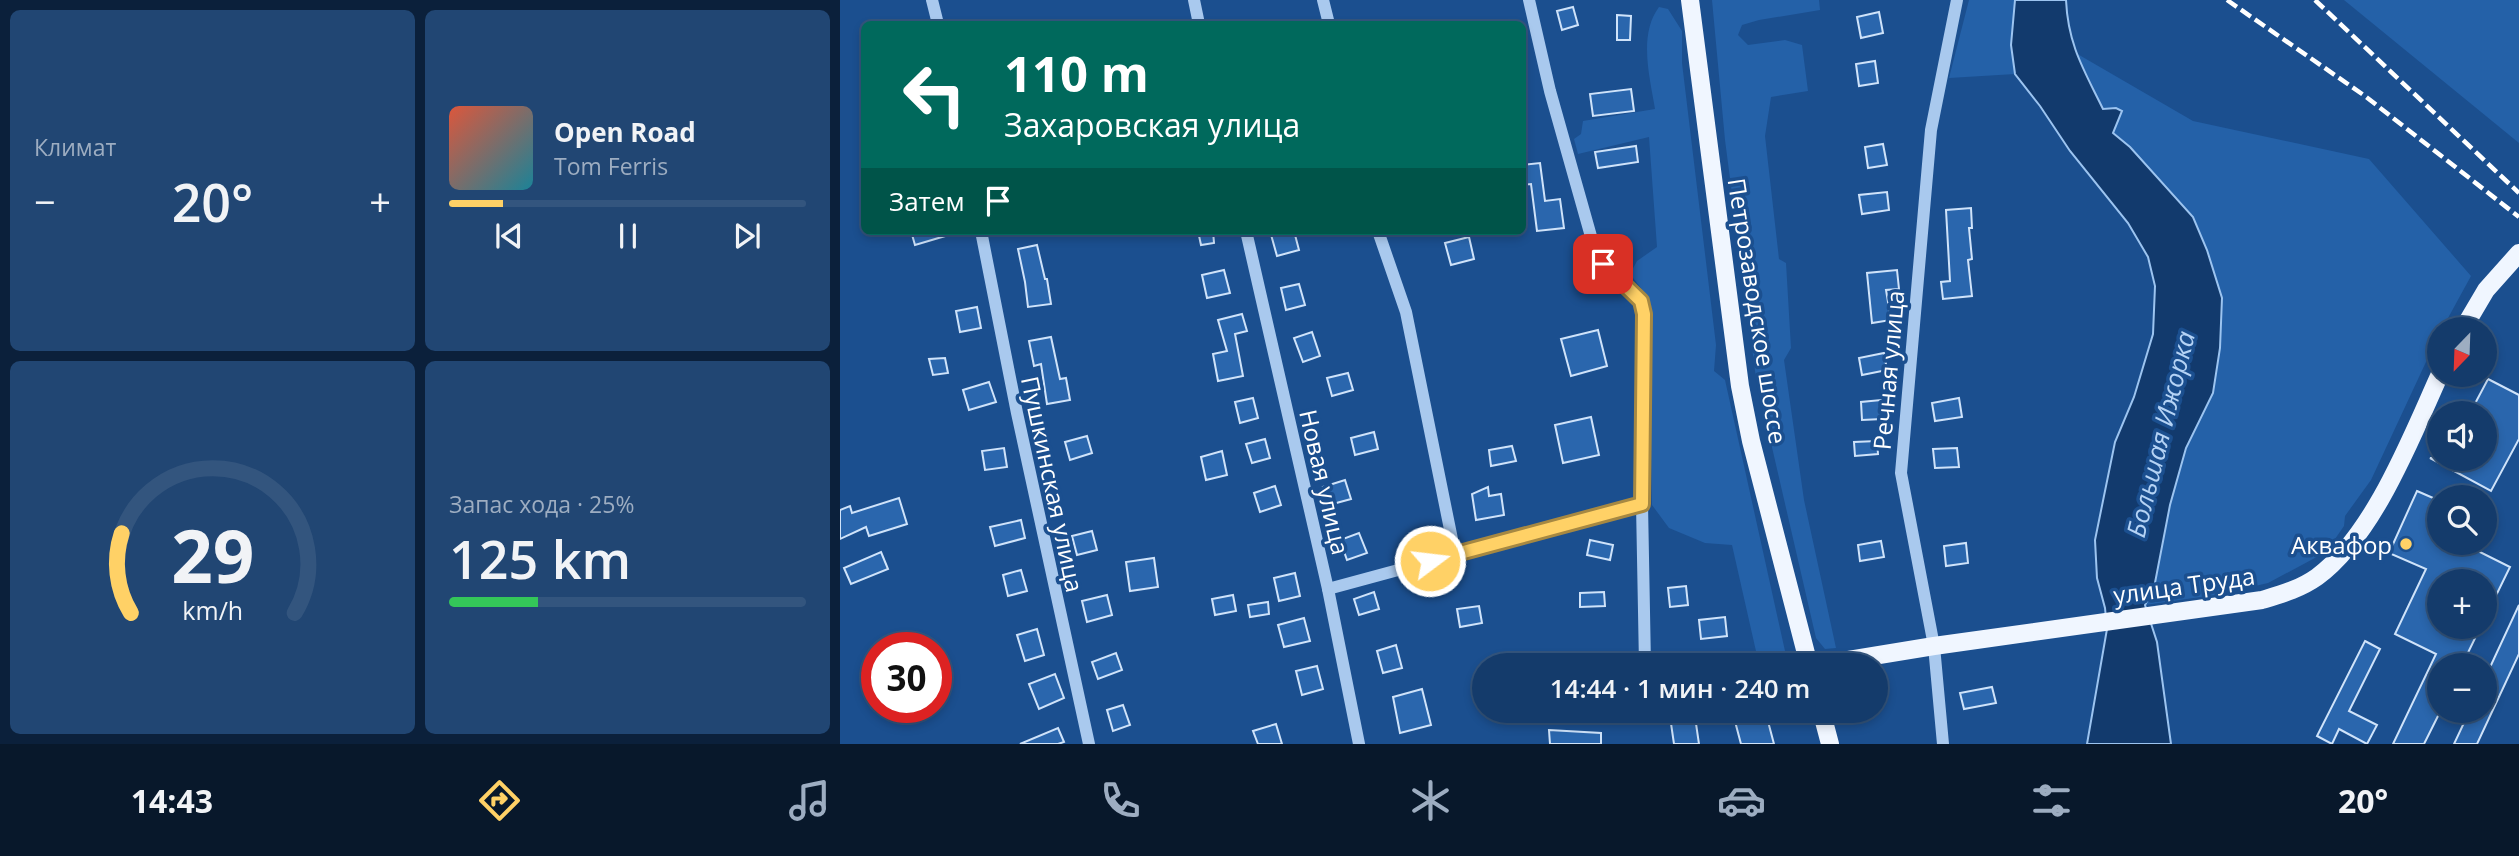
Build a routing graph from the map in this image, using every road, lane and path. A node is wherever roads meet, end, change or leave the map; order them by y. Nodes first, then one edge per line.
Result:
1 (932, 0) edge
2 (1194, 0) edge
3 (1323, 0) edge
4 (1529, 0) edge
5 (1690, 0) edge
6 (1957, 0) edge
7 (937, 21) edge
8 (1198, 21) edge
9 (1328, 21) edge
10 (982, 235) edge
11 (1247, 235) edge
12 (1379, 235) edge
13 (2519, 253) edge
14 (2470, 317) edge
15 (2434, 387) edge
16 (1642, 504) junction
17 (1455, 554) junction
18 (1328, 589) junction
19 (1934, 646) junction
20 (1644, 653) edge
21 (1806, 653) edge
22 (1888, 654) edge
23 (1824, 723) edge
24 (1089, 744) edge
25 (1359, 744) edge
26 (1830, 744) edge
27 (1944, 744) edge

1 - 7 street
2 - 8 street
3 - 9 street
4 - 16 street
5 - 21 main road, Петрозаводское шоссе
6 - 19 street, Речная улица
10 - 24 street, Пушкинская улица
11 - 18 street, Новая улица
12 - 17 street
13 - 14 main road
15 - 19 main road, улица Труда
16 - 17 street
16 - 20 street
17 - 18 street
18 - 25 street, Новая улица
19 - 22 main road, улица Труда
19 - 27 street, Речная улица
23 - 26 main road

